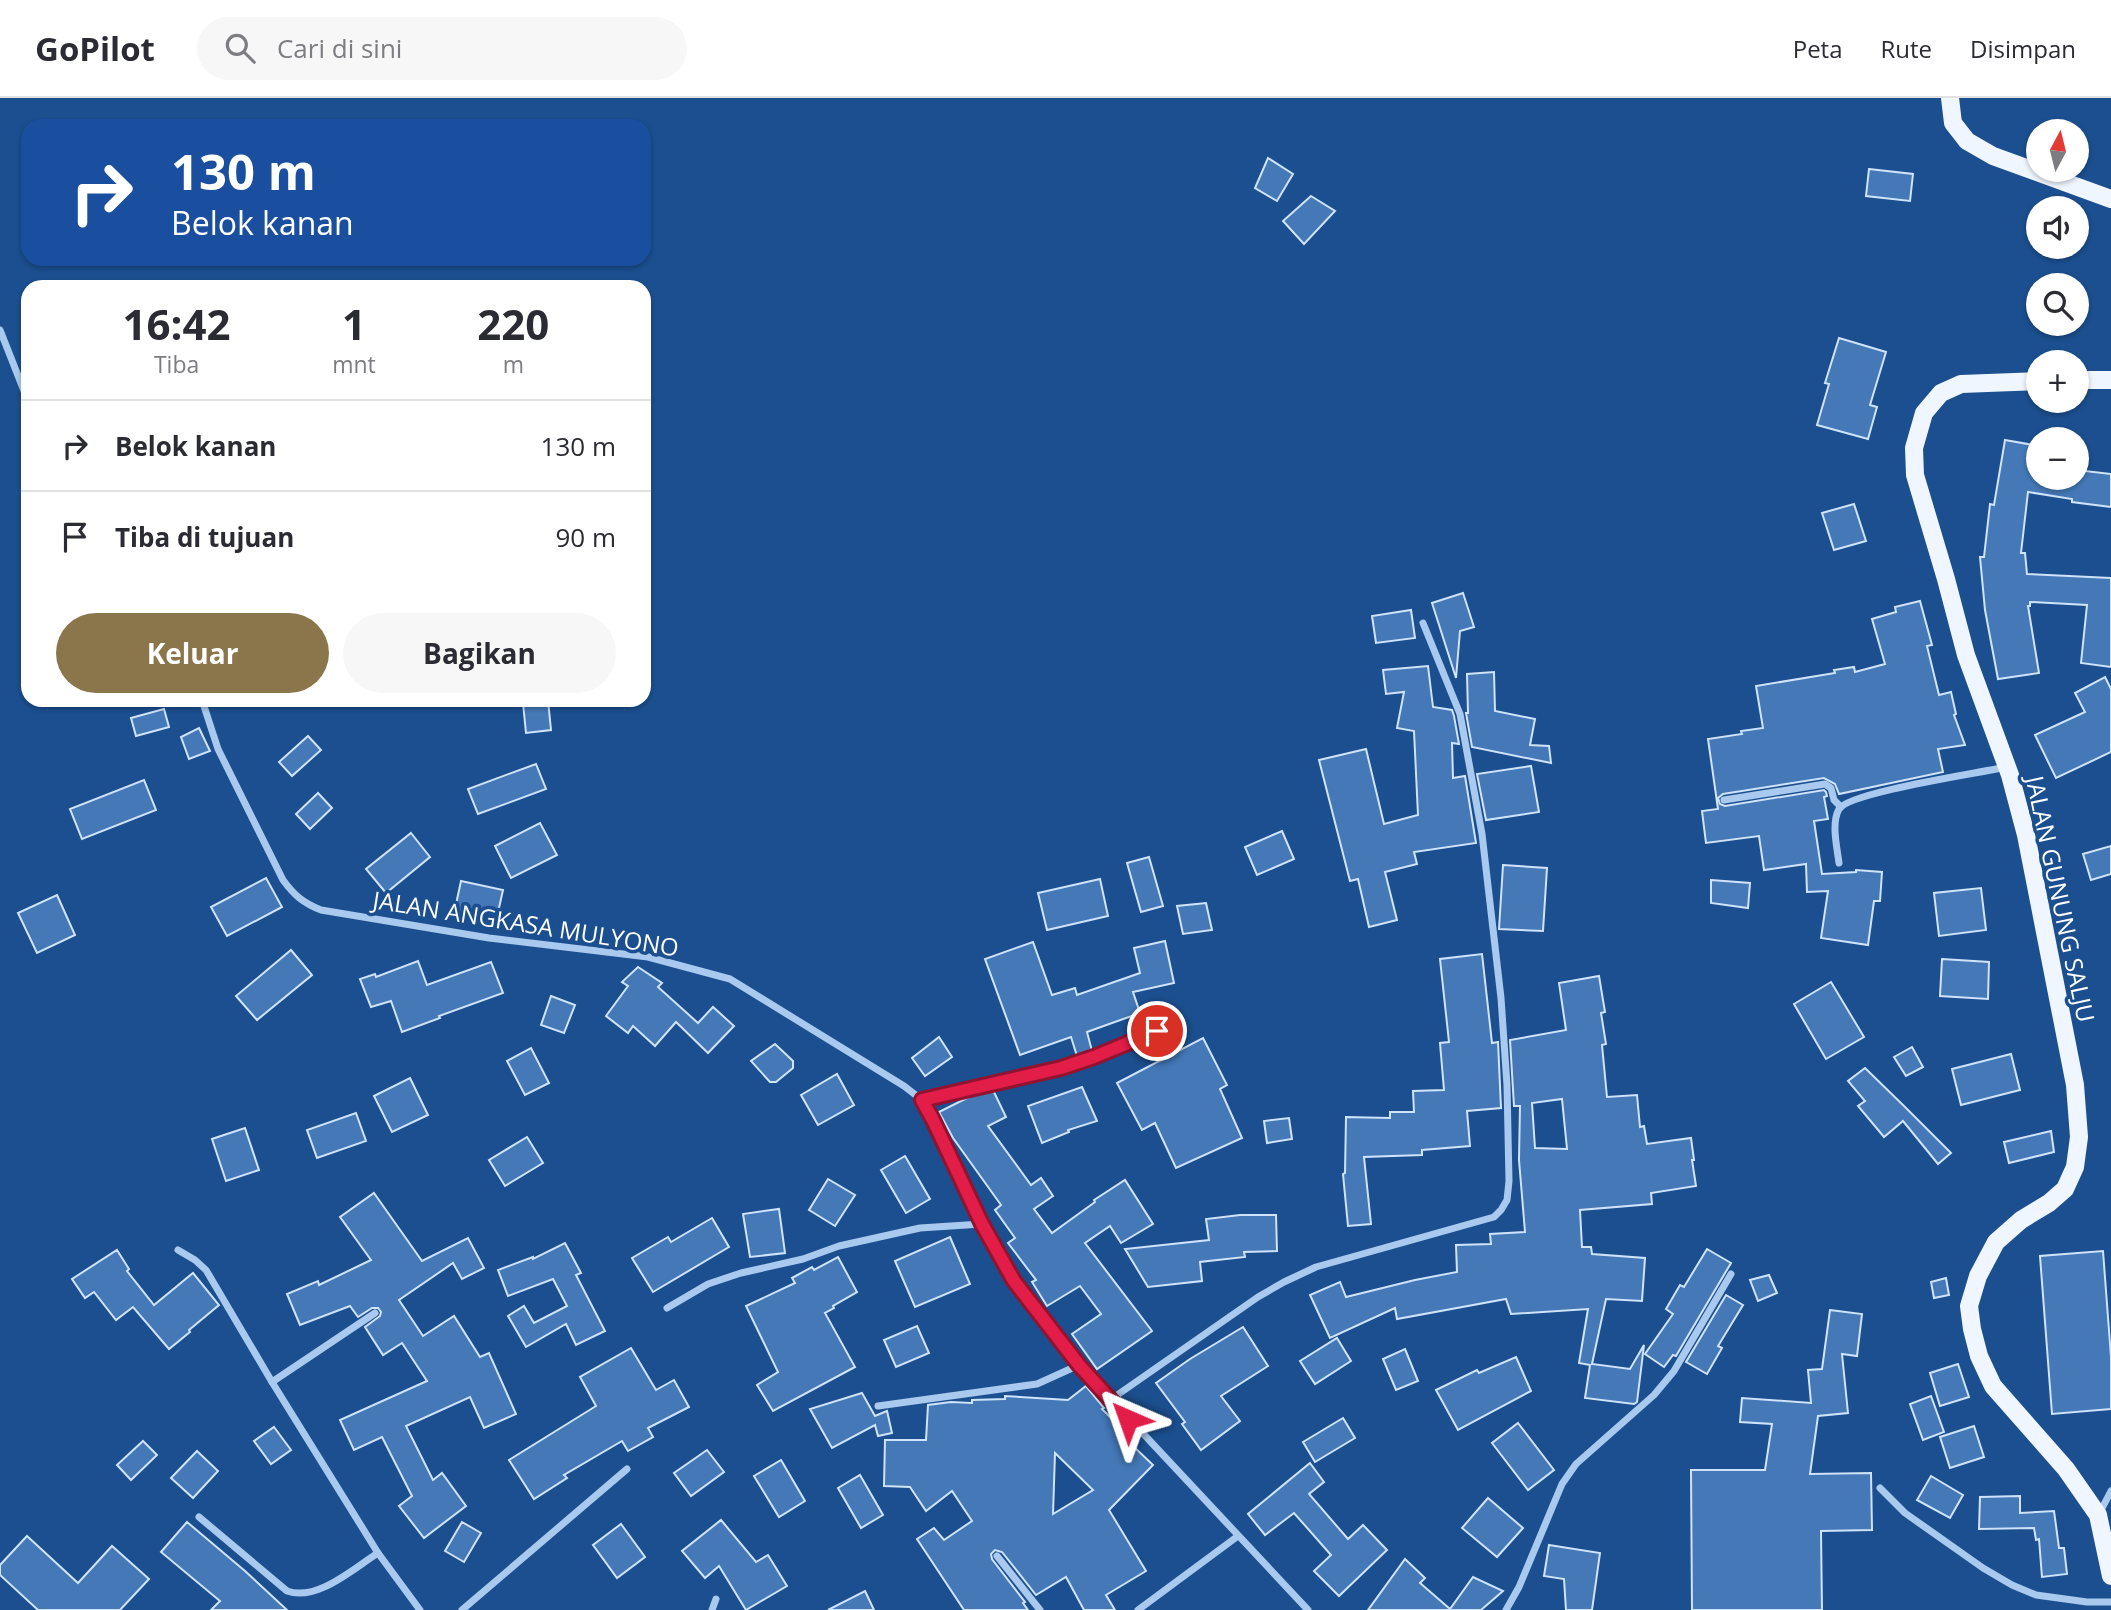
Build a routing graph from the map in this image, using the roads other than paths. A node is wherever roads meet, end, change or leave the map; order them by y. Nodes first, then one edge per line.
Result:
1 (1950, 98) edge
2 (2111, 199) edge
3 (0, 330) edge
4 (2089, 380) edge
5 (2111, 380) edge
6 (2026, 382) edge
7 (21, 383) edge
8 (1423, 623) dead end
9 (204, 707) edge
10 (2007, 767) junction
11 (1724, 800) dead end
12 (1841, 807) junction
13 (1839, 863) dead end
14 (1176, 1023) dead end
15 (922, 1100) junction
16 (982, 1224) junction
17 (178, 1250) dead end
18 (1731, 1274) dead end
19 (667, 1308) dead end
20 (375, 1313) dead end
21 (1079, 1365) junction
22 (272, 1382) junction
23 (1110, 1400) junction
24 (878, 1406) dead end
25 (627, 1469) dead end
26 (1880, 1488) dead end
27 (2111, 1491) edge
28 (2098, 1516) junction
29 (199, 1517) dead end
30 (1238, 1536) junction
31 (2108, 1540) edge
32 (378, 1553) junction
33 (997, 1556) dead end
34 (2111, 1576) edge
35 (716, 1599) dead end
36 (2111, 1602) edge
37 (420, 1610) edge
38 (461, 1610) edge
39 (712, 1610) edge
40 (1040, 1610) edge
41 (1138, 1610) edge
42 (1308, 1610) edge
43 (1506, 1610) edge

1 - 2 main road
3 - 7 street
4 - 5 main road
6 - 10 main road, JALAN GUNUNG SALJU
8 - 23 street
9 - 15 street, JALAN ANGKASA MULYONO
10 - 12 street
10 - 28 main road, JALAN GUNUNG SALJU
11 - 12 street
12 - 13 street
14 - 15 street
15 - 16 street, JALAN ANGKASA MULYONO
16 - 19 street
16 - 21 street, JALAN ANGKASA MULYONO
17 - 22 street
18 - 43 street
20 - 22 street
21 - 23 street, JALAN ANGKASA MULYONO
21 - 24 street
22 - 32 street
23 - 30 street, JALAN ANGKASA MULYONO
25 - 38 street
26 - 36 street
27 - 28 street
28 - 31 main road, JALAN GUNUNG SALJU
29 - 32 street
30 - 41 street
30 - 42 street, JALAN ANGKASA MULYONO
31 - 34 main road, JALAN GUNUNG SALJU
32 - 37 street
33 - 40 street
35 - 39 street

